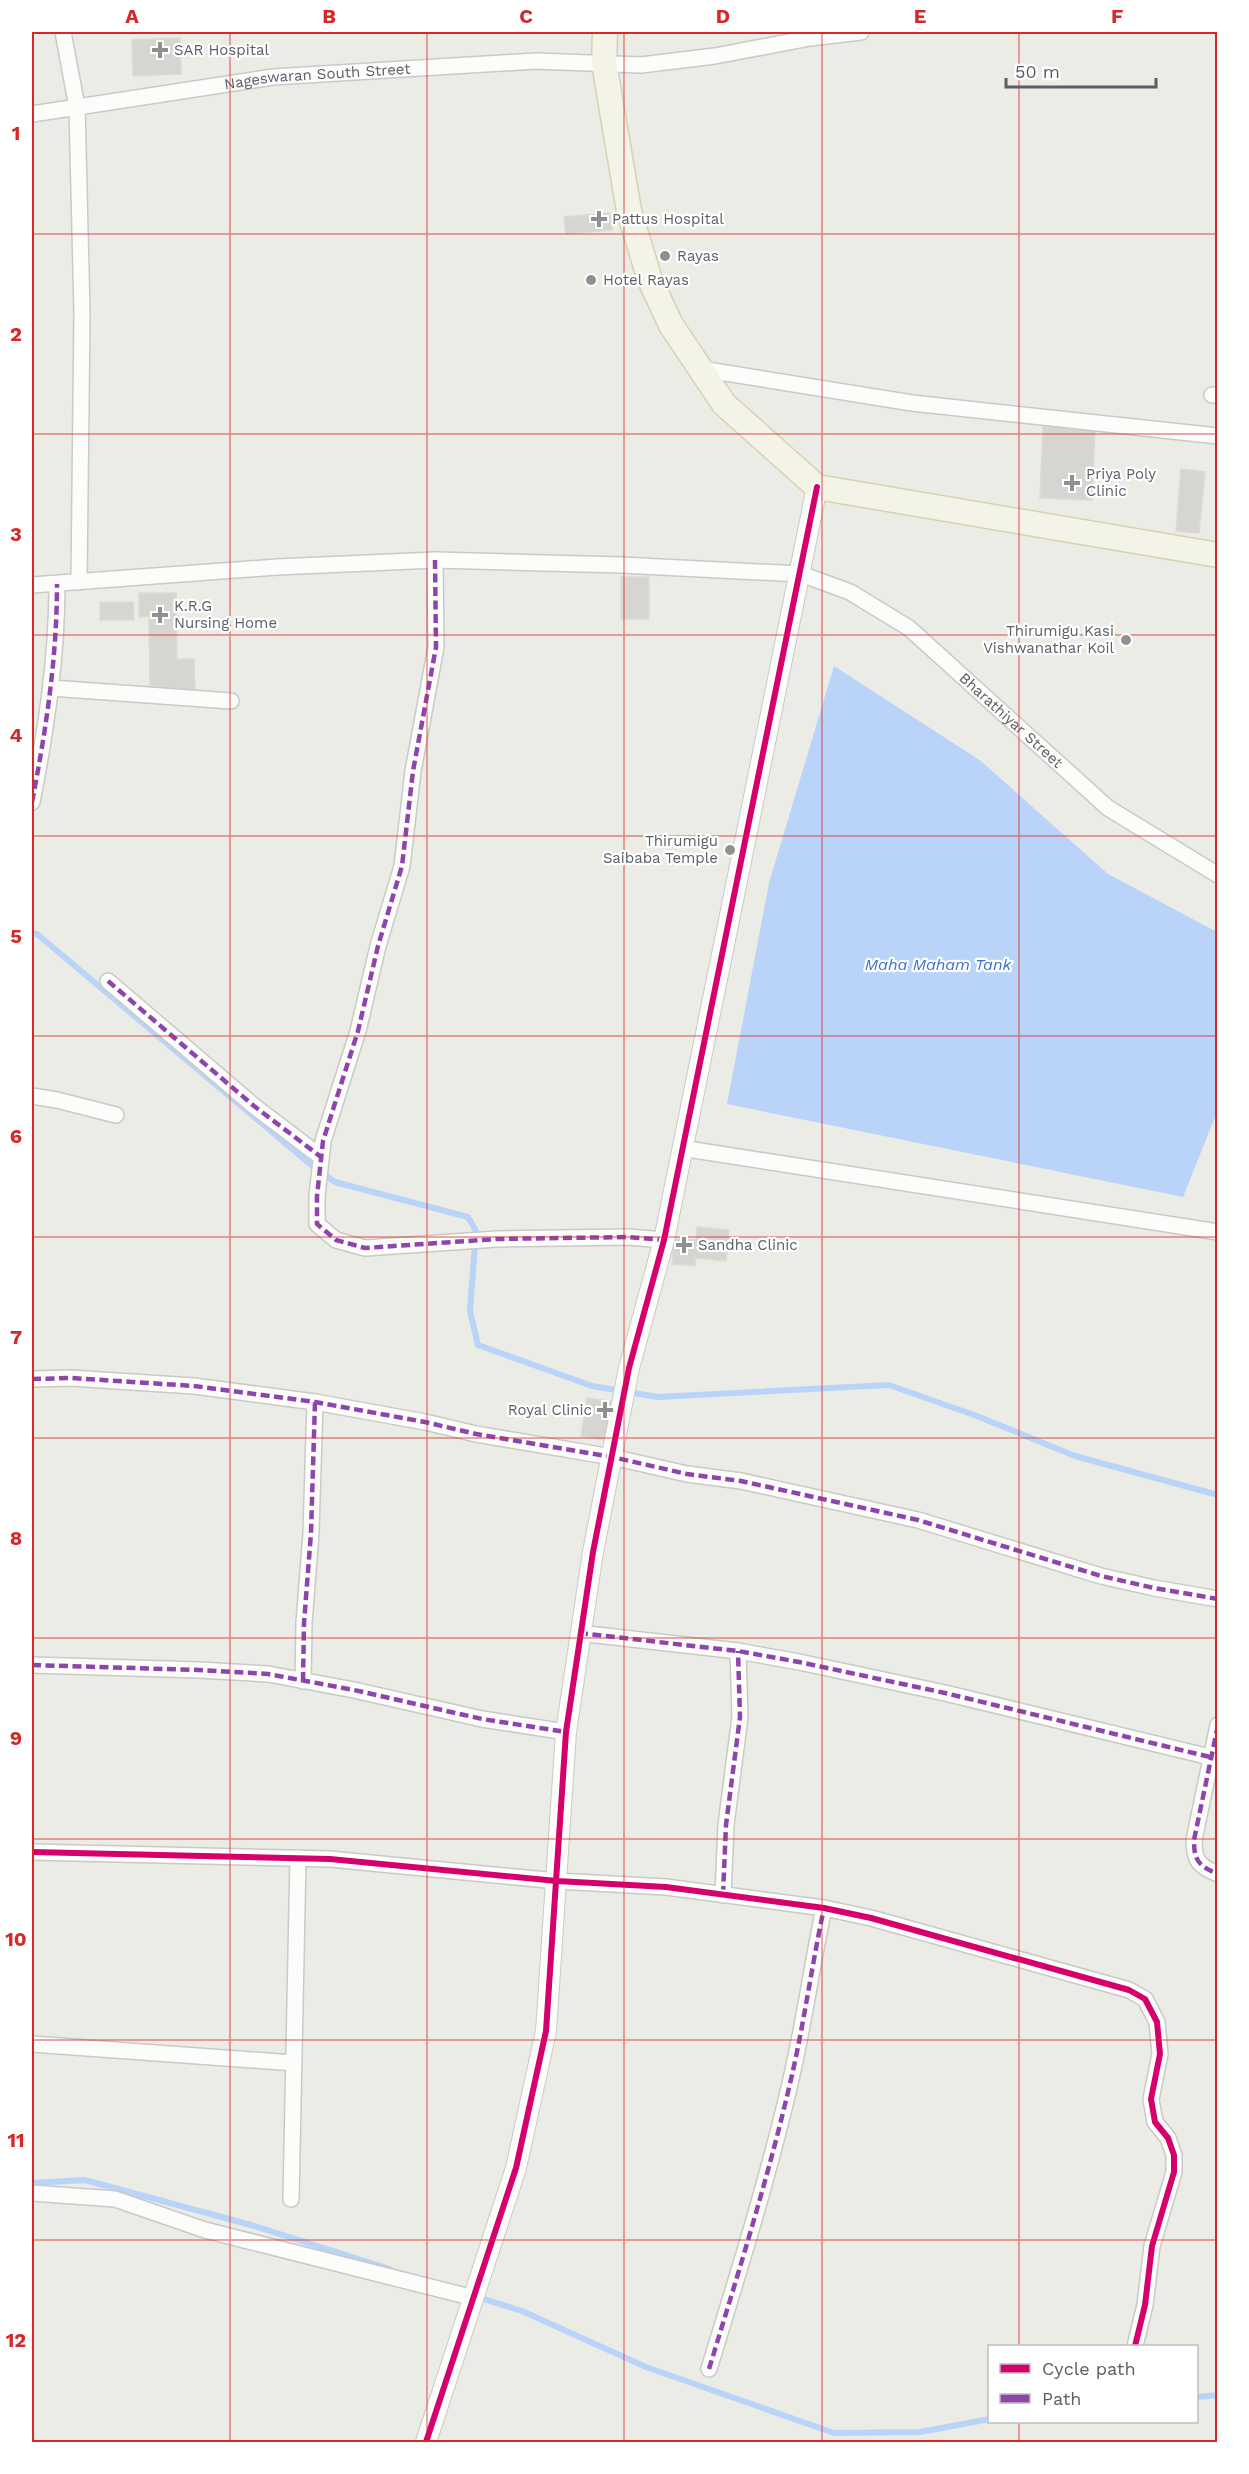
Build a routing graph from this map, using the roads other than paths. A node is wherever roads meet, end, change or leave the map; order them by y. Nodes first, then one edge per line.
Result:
1 (63, 32) edge
2 (604, 32) edge
3 (861, 32) edge
4 (604, 63) junction
5 (77, 107) junction
6 (32, 114) edge
7 (700, 369) junction
8 (1218, 436) edge
9 (818, 487) junction
10 (1218, 555) edge
11 (435, 560) junction
12 (801, 574) junction
13 (79, 582) junction
14 (57, 584) junction
15 (32, 585) edge
16 (51, 688) junction
17 (231, 701) dead end
18 (32, 802) edge
19 (1218, 876) edge
20 (108, 981) dead end
21 (32, 1096) edge
22 (116, 1115) dead end
23 (681, 1148) junction
24 (321, 1157) junction
25 (1217, 1231) edge
26 (664, 1240) junction
27 (32, 1379) edge
28 (315, 1402) junction
29 (612, 1456) junction
30 (1218, 1599) edge
31 (579, 1633) junction
32 (738, 1651) junction
33 (32, 1665) edge
34 (303, 1681) junction
35 (1218, 1725) edge
36 (566, 1732) junction
37 (1210, 1757) junction
38 (32, 1852) edge
39 (298, 1858) junction
40 (1218, 1874) edge
41 (556, 1881) junction
42 (723, 1895) junction
43 (824, 1908) junction
44 (32, 2044) edge
45 (294, 2063) junction
46 (32, 2193) edge
47 (291, 2199) dead end
48 (474, 2298) junction
49 (1135, 2345) edge
50 (709, 2369) dead end
51 (426, 2442) edge

1 - 5 street
2 - 4 main road
3 - 4 street, Nageswaran South Street
4 - 5 street, Nageswaran South Street
4 - 7 main road
5 - 6 street, Nageswaran South Street
5 - 13 street
7 - 8 street
7 - 9 main road
9 - 10 main road
9 - 12 street
11 - 12 street, Bharathiyar Street
11 - 13 street, Bharathiyar Street
11 - 24 street
12 - 19 street, Bharathiyar Street
12 - 23 street
13 - 14 street, Bharathiyar Street
14 - 15 street, Bharathiyar Street
14 - 16 street
16 - 17 street
16 - 18 street
20 - 24 street
21 - 22 street
23 - 25 street
23 - 26 street
24 - 26 street
26 - 29 street
27 - 28 street
28 - 29 street
28 - 34 street
29 - 30 street
29 - 31 street
31 - 32 street
31 - 36 street
32 - 37 street
32 - 42 street
33 - 34 street
34 - 36 street
35 - 37 street
36 - 41 street
37 - 40 street
38 - 39 street
39 - 41 street
39 - 45 street
41 - 42 street
41 - 48 street
42 - 43 street
43 - 49 street
43 - 50 street
44 - 45 street
45 - 47 street
46 - 48 street
48 - 51 street

